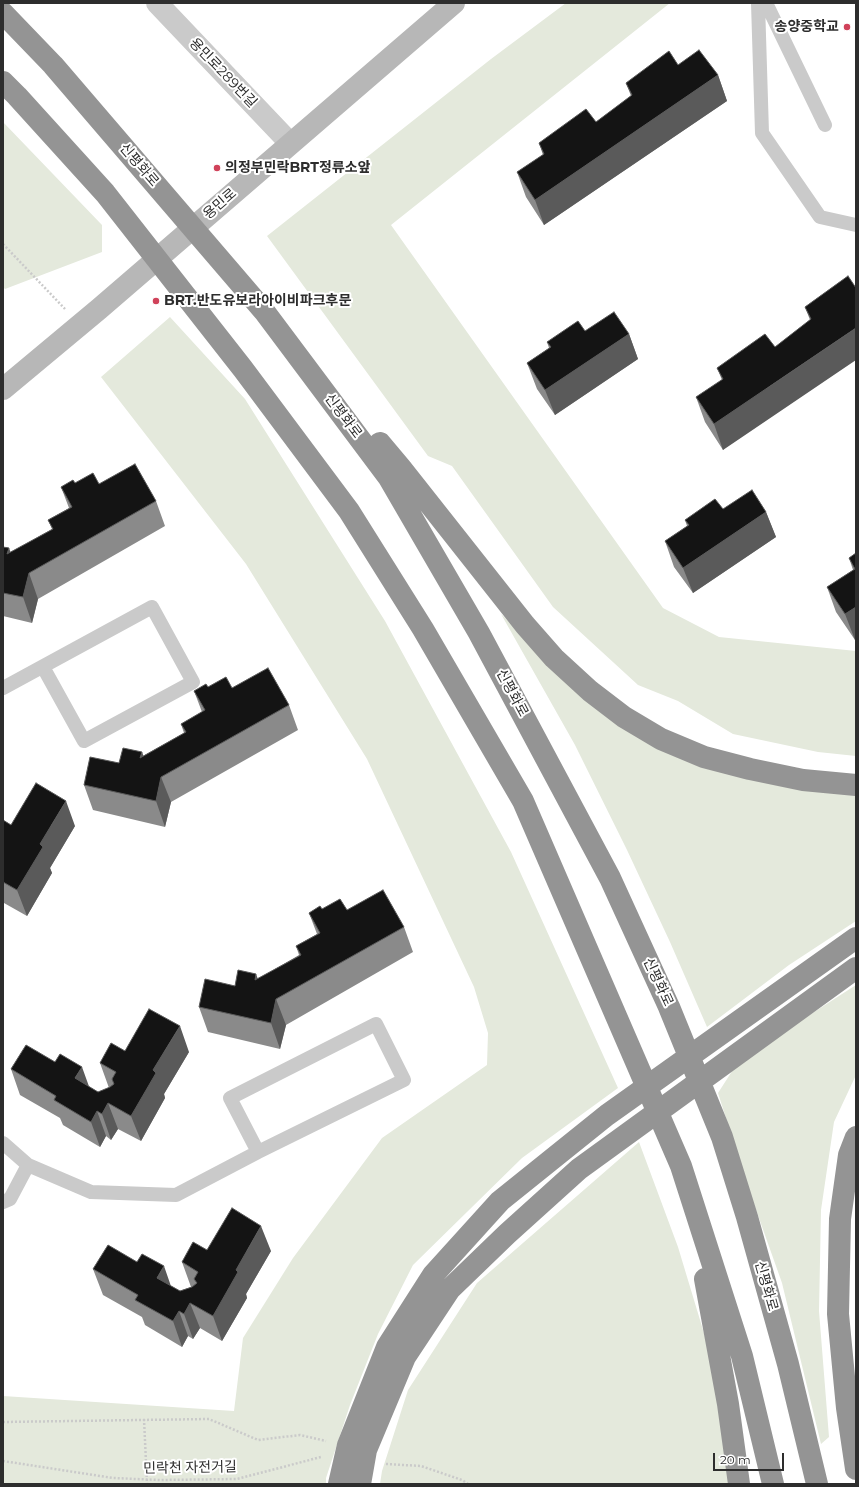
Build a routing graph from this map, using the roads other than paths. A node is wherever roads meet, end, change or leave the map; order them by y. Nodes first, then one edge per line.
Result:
1 (157, 3) edge
2 (454, 3) edge
3 (758, 3) edge
4 (766, 3) edge
5 (3, 13) edge
6 (10, 89) edge
7 (824, 125) dead end
8 (290, 143) junction
9 (856, 225) edge
10 (3, 388) edge
11 (395, 473) junction
12 (43, 667) junction
13 (3, 688) edge
14 (856, 785) edge
15 (856, 938) edge
16 (856, 968) edge
17 (856, 1137) edge
18 (3, 1143) edge
19 (258, 1152) junction
20 (28, 1165) junction
21 (689, 1187) junction
22 (3, 1202) edge
23 (361, 1452) junction
24 (856, 1469) edge
25 (339, 1484) edge
26 (360, 1484) edge
27 (739, 1484) edge
28 (772, 1484) edge
29 (817, 1484) edge

1 - 8 street, 용민로289번길
2 - 8 street, 용민로
3 - 9 lane
4 - 7 lane
5 - 11 highway, 신평화로
6 - 21 highway
8 - 10 street, 용민로
11 - 14 highway
11 - 29 highway, 신평화로
12 - 12 lane
12 - 13 lane
15 - 23 highway
16 - 23 highway
17 - 24 highway
18 - 20 lane
19 - 19 lane
19 - 20 lane
20 - 22 lane
21 - 27 highway
21 - 28 highway
23 - 25 highway
23 - 26 highway

